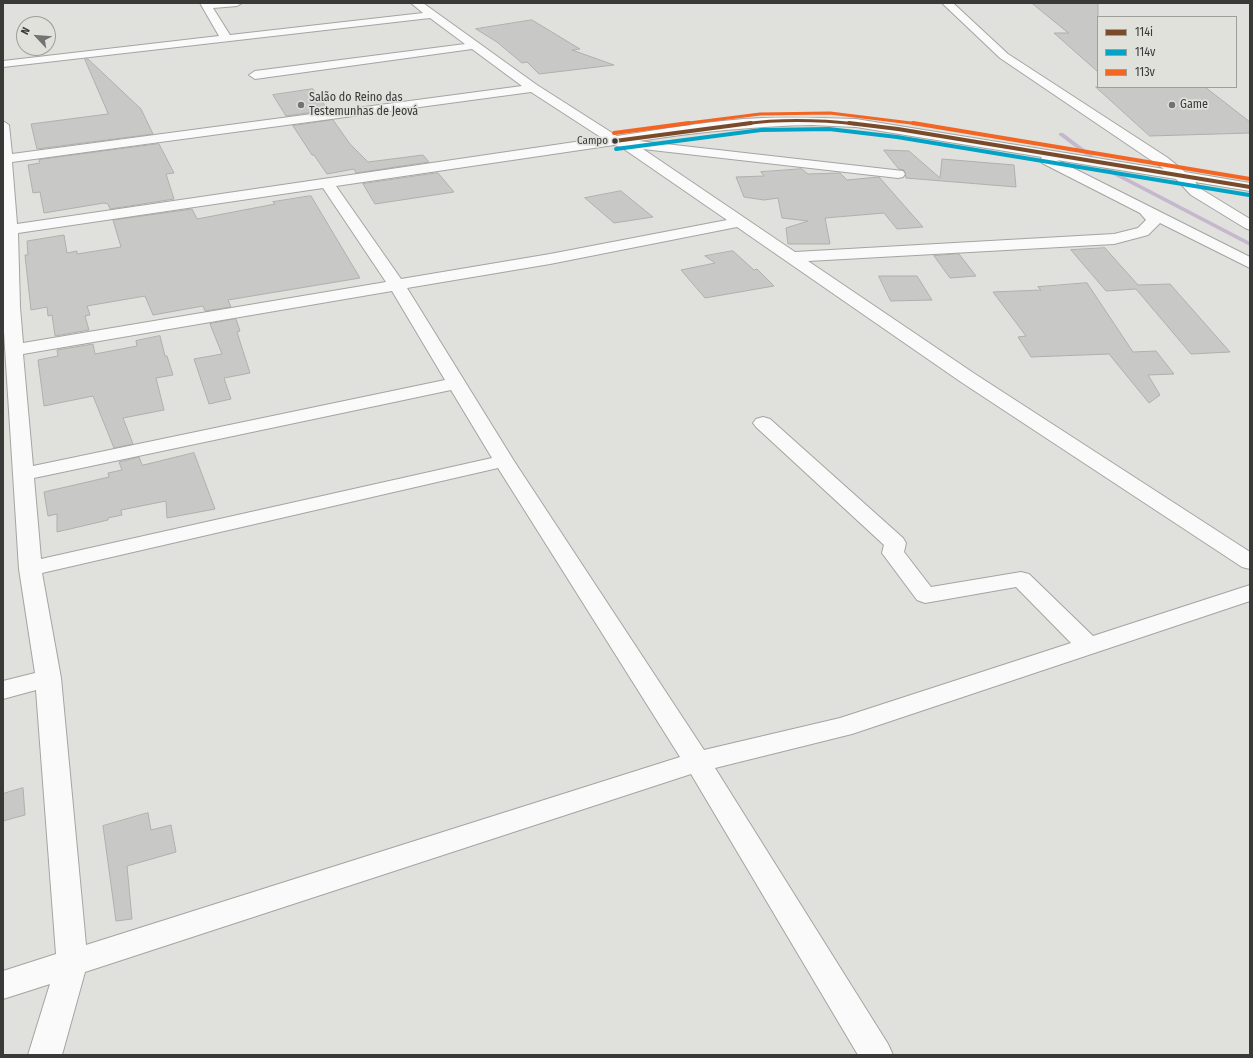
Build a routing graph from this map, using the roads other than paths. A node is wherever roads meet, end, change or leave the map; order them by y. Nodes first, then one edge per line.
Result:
1 (237, 3) edge
2 (416, 3) edge
3 (947, 3) edge
4 (206, 5) edge
5 (433, 15) junction
6 (226, 38) junction
7 (472, 46) junction
8 (3, 64) edge
9 (255, 74) dead end
10 (533, 88) junction
11 (3, 125) edge
12 (620, 142) junction
13 (1029, 150) junction
14 (6, 159) junction
15 (898, 174) dead end
16 (1181, 176) junction
17 (327, 183) junction
18 (1250, 187) edge
19 (1145, 210) junction
20 (740, 222) junction
21 (1250, 226) edge
22 (7, 230) edge
23 (793, 257) junction
24 (1250, 263) edge
25 (396, 284) junction
26 (7, 308) edge
27 (15, 350) junction
28 (456, 383) junction
29 (763, 423) dead end
30 (11, 424) edge
31 (504, 461) junction
32 (23, 474) junction
33 (1250, 562) edge
34 (30, 569) junction
35 (1250, 593) edge
36 (1089, 647) junction
37 (48, 678) junction
38 (3, 690) edge
39 (697, 762) junction
40 (72, 963) junction
41 (3, 985) edge
42 (45, 1055) edge
43 (876, 1055) edge

1 - 4 street
2 - 5 street
3 - 16 street
4 - 6 street
5 - 6 street
5 - 7 street
6 - 8 street
7 - 9 street
7 - 10 street
10 - 12 street
10 - 14 street
11 - 14 street
12 - 13 street
12 - 15 street
12 - 17 street
12 - 20 street
13 - 16 street
13 - 19 street
14 - 22 street
16 - 18 street
16 - 21 street
17 - 22 street
17 - 25 street
19 - 23 street
19 - 24 street
20 - 23 street
20 - 25 street
22 - 26 street
23 - 33 street
25 - 27 street
25 - 28 street
26 - 27 street
27 - 30 street
28 - 31 street
28 - 32 street
29 - 36 street
30 - 32 street
31 - 34 street
31 - 39 street
32 - 34 street
34 - 37 street
35 - 36 street
36 - 39 street
37 - 38 street
37 - 40 street
39 - 40 street
39 - 43 street
40 - 41 street
40 - 42 street

